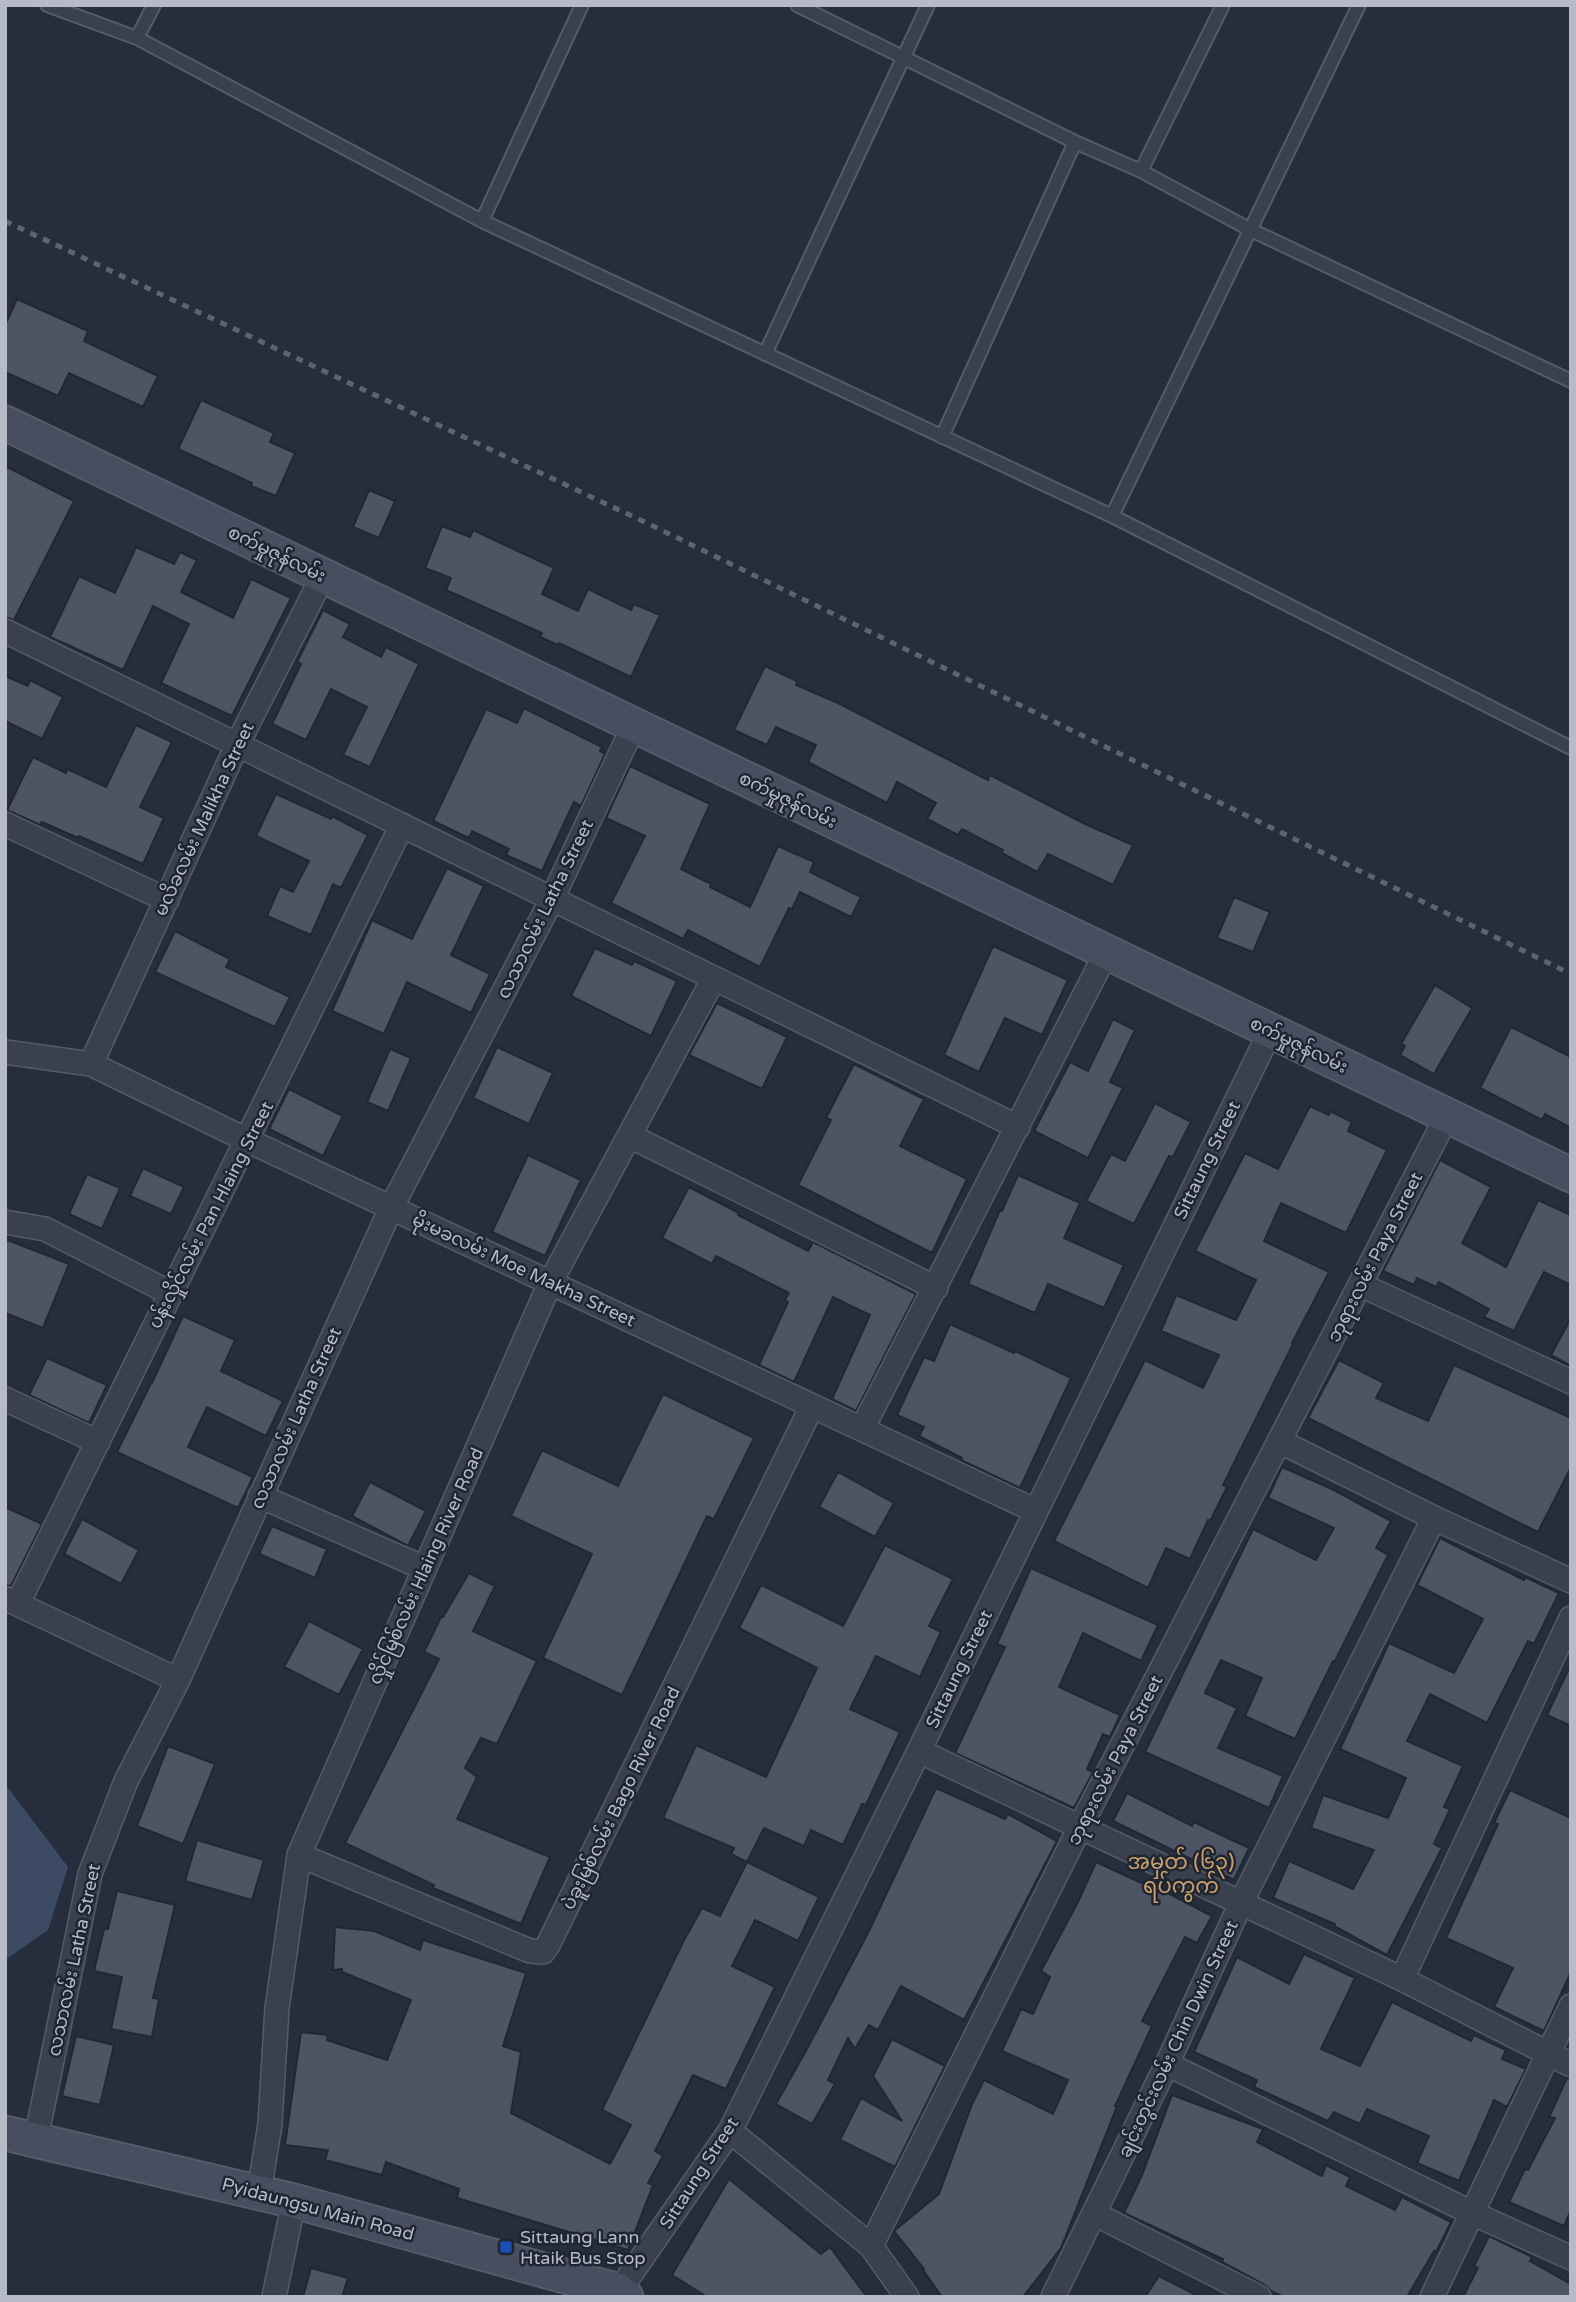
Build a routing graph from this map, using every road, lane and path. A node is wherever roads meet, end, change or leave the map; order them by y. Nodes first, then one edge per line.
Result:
1 (47, 5) edge
2 (154, 5) edge
3 (582, 5) edge
4 (797, 5) edge
5 (928, 5) edge
6 (1223, 5) edge
7 (1359, 5) edge
8 (137, 38) junction
9 (902, 57) junction
10 (1075, 142) junction
11 (1141, 171) junction
12 (482, 221) junction
13 (1251, 230) junction
14 (765, 354) junction
15 (1571, 381) edge
16 (5, 423) edge
17 (942, 437) junction
18 (1112, 516) junction
19 (323, 576) junction
20 (5, 631) edge
21 (634, 725) junction
22 (238, 743) junction
23 (1571, 748) edge
24 (5, 824) edge
25 (402, 825) junction
26 (552, 898) junction
27 (167, 900) junction
28 (1106, 953) junction
29 (714, 978) junction
30 (1270, 1031) junction
31 (5, 1052) edge
32 (91, 1064) junction
33 (1447, 1116) junction
34 (1018, 1127) junction
35 (630, 1136) junction
36 (248, 1141) junction
37 (1571, 1175) edge
38 (391, 1208) junction
39 (5, 1222) edge
40 (551, 1283) junction
41 (1361, 1285) junction
42 (936, 1288) junction
43 (170, 1293) junction
44 (1571, 1382) edge
45 (5, 1399) edge
46 (812, 1406) junction
47 (862, 1429) junction
48 (1279, 1441) junction
49 (98, 1442) junction
50 (260, 1496) junction
51 (1036, 1511) junction
52 (1434, 1518) junction
53 (424, 1568) junction
54 (1571, 1581) edge
55 (12, 1601) edge
56 (1571, 1618) edge
57 (178, 1680) junction
58 (919, 1751) junction
59 (1080, 1827) junction
60 (299, 1855) junction
61 (1241, 1903) junction
62 (1402, 1979) junction
63 (1571, 2006) edge
64 (1548, 2055) junction
65 (1167, 2064) junction
66 (1571, 2065) edge
67 (730, 2131) junction
68 (21, 2136) edge
69 (259, 2192) junction
70 (293, 2201) junction
71 (1472, 2213) junction
72 (1095, 2214) junction
73 (871, 2246) junction
74 (1571, 2259) edge
75 (623, 2294) edge
76 (274, 2297) edge
77 (907, 2297) edge
78 (1053, 2297) edge
79 (1259, 2297) edge
80 (1432, 2297) edge

1 - 8 lane
2 - 8 lane
3 - 12 lane
4 - 9 lane
5 - 9 lane
6 - 11 lane
7 - 13 lane
8 - 12 lane
9 - 10 lane
9 - 14 lane
10 - 11 lane
10 - 17 lane
11 - 13 lane
12 - 14 lane
13 - 15 lane
13 - 18 lane
14 - 17 lane
16 - 19 street, စက်မှုဇုန်လမ်း
17 - 18 lane
18 - 23 lane
19 - 21 street, စက်မှုဇုန်လမ်း
19 - 22 street, မလိခလမ်း Malikha Street
20 - 22 street
21 - 26 street, လသာလမ်း Latha Street
21 - 28 street, စက်မှုဇုန်လမ်း
22 - 25 street
22 - 27 street, မလိခလမ်း Malikha Street
24 - 27 street
25 - 26 street
25 - 36 street, ပန်းလှိုင်လမ်း Pan Hlaing Street
26 - 29 street
26 - 38 street, လသာလမ်း Latha Street
27 - 32 street, မလိခလမ်း Malikha Street
28 - 30 street, စက်မှုဇုန်လမ်း
28 - 34 street
29 - 34 street
29 - 35 street, လှိုင်မြစ်လမ်း Hlaing River Road
30 - 33 street, စက်မှုဇုန်လမ်း
30 - 51 street, Sittaung Street
31 - 32 street, မိုးမခလမ်း Moe Makha Street
32 - 36 street, မိုးမခလမ်း Moe Makha Street
33 - 37 street, စက်မှုဇုန်လမ်း
33 - 41 street, ဘုရားလမ်း Paya Street
34 - 42 street
35 - 40 street, လှိုင်မြစ်လမ်း Hlaing River Road
35 - 42 street
36 - 38 street, မိုးမခလမ်း Moe Makha Street
36 - 43 street, ပန်းလှိုင်လမ်း Pan Hlaing Street
38 - 40 street, မိုးမခလမ်း Moe Makha Street
38 - 50 street, လသာလမ်း Latha Street
39 - 43 street
40 - 46 street, မိုးမခလမ်း Moe Makha Street
40 - 53 street, လှိုင်မြစ်လမ်း Hlaing River Road
41 - 44 street
41 - 48 street, ဘုရားလမ်း Paya Street
42 - 47 street
43 - 49 street, ပန်းလှိုင်လမ်း Pan Hlaing Street
45 - 49 street
46 - 47 street, မိုးမခလမ်း Moe Makha Street
46 - 60 street, ပဲခူးမြစ်လမ်း Bago River Road
47 - 51 street, မိုးမခလမ်း Moe Makha Street
48 - 52 street
48 - 59 street, ဘုရားလမ်း Paya Street
49 - 55 street, ပန်းလှိုင်လမ်း Pan Hlaing Street
50 - 53 street
50 - 57 street, လသာလမ်း Latha Street
51 - 58 street, Sittaung Street
52 - 54 street
52 - 61 street, ချင်းတွင်းလမ်း Chin Dwin Street
53 - 60 street, လှိုင်မြစ်လမ်း Hlaing River Road
55 - 57 street
56 - 62 street
57 - 68 street, လသာလမ်း Latha Street
58 - 59 street
58 - 67 street, Sittaung Street
59 - 61 street
59 - 73 street, ဘုရားလမ်း Paya Street
60 - 69 street, လှိုင်မြစ်လမ်း Hlaing River Road
61 - 62 street
61 - 65 street, ချင်းတွင်းလမ်း Chin Dwin Street
62 - 64 street
63 - 64 street
64 - 66 street
64 - 71 street
65 - 71 street
65 - 72 street, ချင်းတွင်းလမ်း Chin Dwin Street
67 - 73 street
67 - 75 street, Sittaung Street
68 - 69 street, Pyidaungsu Main Road
69 - 70 street, Pyidaungsu Main Road
70 - 75 street, Pyidaungsu Main Road
70 - 76 street
71 - 74 street
71 - 80 street
72 - 78 street, ချင်းတွင်းလမ်း Chin Dwin Street
72 - 79 street
73 - 77 street

